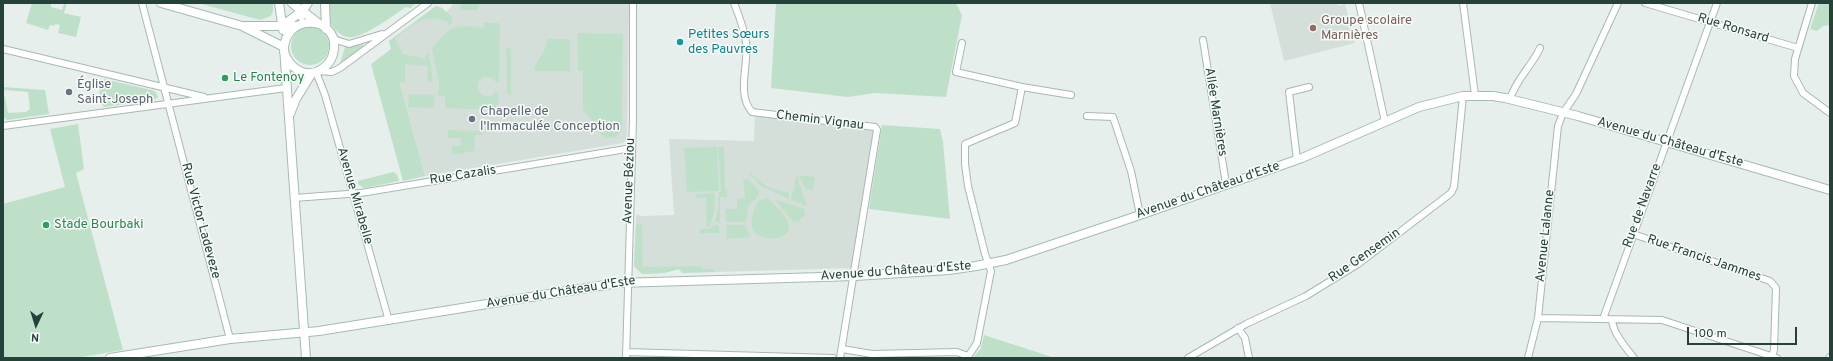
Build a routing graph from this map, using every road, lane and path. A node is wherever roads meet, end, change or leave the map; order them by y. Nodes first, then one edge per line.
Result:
1 (142, 3) edge
2 (161, 3) edge
3 (279, 3) edge
4 (292, 3) edge
5 (308, 3) edge
6 (325, 3) edge
7 (428, 3) edge
8 (633, 3) edge
9 (734, 3) edge
10 (1359, 3) edge
11 (1463, 3) edge
12 (1618, 3) edge
13 (1645, 3) edge
14 (1672, 3) edge
15 (1717, 3) edge
16 (1812, 3) edge
17 (1669, 10) junction
18 (302, 11) junction
19 (1710, 22) junction
20 (298, 25) junction
21 (242, 26) junction
22 (282, 26) junction
23 (323, 26) junction
24 (386, 33) junction
25 (286, 38) junction
26 (333, 39) junction
27 (1203, 40) dead end
28 (962, 43) dead end
29 (1540, 48) dead end
30 (1798, 48) junction
31 (3, 49) edge
32 (284, 49) junction
33 (316, 72) junction
34 (164, 87) junction
35 (1022, 87) junction
36 (1309, 87) dead end
37 (286, 88) junction
38 (1072, 95) dead end
39 (1475, 95) junction
40 (1463, 96) junction
41 (207, 98) junction
42 (1510, 99) junction
43 (168, 104) junction
44 (1830, 112) edge
45 (1563, 113) junction
46 (1087, 116) dead end
47 (289, 117) junction
48 (1384, 122) junction
49 (3, 126) edge
50 (1666, 143) junction
51 (632, 148) junction
52 (1297, 160) junction
53 (1226, 184) junction
54 (1830, 190) edge
55 (354, 194) junction
56 (294, 198) junction
57 (1140, 215) junction
58 (1633, 234) junction
59 (988, 264) junction
60 (855, 276) junction
61 (628, 282) junction
62 (1538, 318) junction
63 (1603, 319) junction
64 (1612, 320) junction
65 (390, 321) junction
66 (1238, 328) junction
67 (304, 333) junction
68 (230, 339) junction
69 (842, 349) junction
70 (626, 355) edge
71 (967, 357) edge
72 (1775, 357) edge
73 (110, 358) edge
74 (306, 358) edge
75 (833, 358) edge
76 (840, 358) edge
77 (1188, 358) edge
78 (1249, 358) edge
79 (1528, 358) edge
80 (1634, 358) edge

1 - 34 street, Rue Victor Ladeveze
2 - 21 street
3 - 22 street
4 - 18 street
5 - 18 street
6 - 23 street
7 - 24 street
8 - 51 street, Avenue Béziou
9 - 60 street, Chemin Vignau
10 - 48 street
11 - 39 street
12 - 45 street, Avenue Lalanne
13 - 17 street, Rue Ronsard
14 - 17 street
15 - 19 street, Rue de Navarre
16 - 30 street
17 - 19 street, Rue Ronsard
18 - 20 street
18 - 22 street
18 - 23 street
19 - 30 street, Rue Ronsard
19 - 50 street, Rue de Navarre
20 - 22 street
20 - 23 street
20 - 25 street
21 - 22 street
21 - 32 street
22 - 25 street
23 - 26 street
24 - 26 street
24 - 33 street
25 - 32 street
26 - 33 street
27 - 53 street, Allée Marnières
28 - 35 street
29 - 42 street
30 - 44 street
31 - 34 street
32 - 33 street
32 - 37 street
33 - 47 street
33 - 55 street, Avenue Mirabelle
34 - 41 street
34 - 43 street, Rue Victor Ladeveze
35 - 38 street
35 - 59 street
36 - 52 street
37 - 41 street
37 - 47 street
39 - 40 street, Avenue du Château d'Este
39 - 42 street, Avenue du Château d'Este
40 - 48 street, Avenue du Château d'Este
40 - 66 street, Rue Gensemin
41 - 43 street
42 - 45 street, Avenue du Château d'Este
43 - 49 street
43 - 68 street, Rue Victor Ladeveze
45 - 50 street, Avenue du Château d'Este
45 - 62 street, Avenue Lalanne
46 - 57 street
47 - 56 street
48 - 52 street, Avenue du Château d'Este
50 - 54 street, Avenue du Château d'Este
50 - 58 street, Rue de Navarre
51 - 55 street, Rue Cazalis
51 - 61 street, Avenue Béziou
52 - 53 street, Avenue du Château d'Este
53 - 57 street, Avenue du Château d'Este
55 - 56 street, Rue Cazalis
55 - 65 street, Avenue Mirabelle
56 - 67 street
57 - 59 street, Avenue du Château d'Este
58 - 63 street, Rue de Navarre
58 - 72 street, Rue Francis Jammes
59 - 60 street, Avenue du Château d'Este
59 - 71 street
60 - 61 street, Avenue du Château d'Este
60 - 69 street
61 - 65 street, Avenue du Château d'Este
61 - 70 street, Avenue Béziou
62 - 63 street
62 - 79 street, Avenue Lalanne
63 - 64 street
64 - 72 street
64 - 80 street
65 - 67 street, Avenue du Château d'Este
66 - 77 street, Rue Gensemin
66 - 78 street
67 - 68 street, Avenue du Château d'Este
67 - 74 street
68 - 73 street, Avenue du Château d'Este
69 - 71 street
69 - 76 street
70 - 75 street

